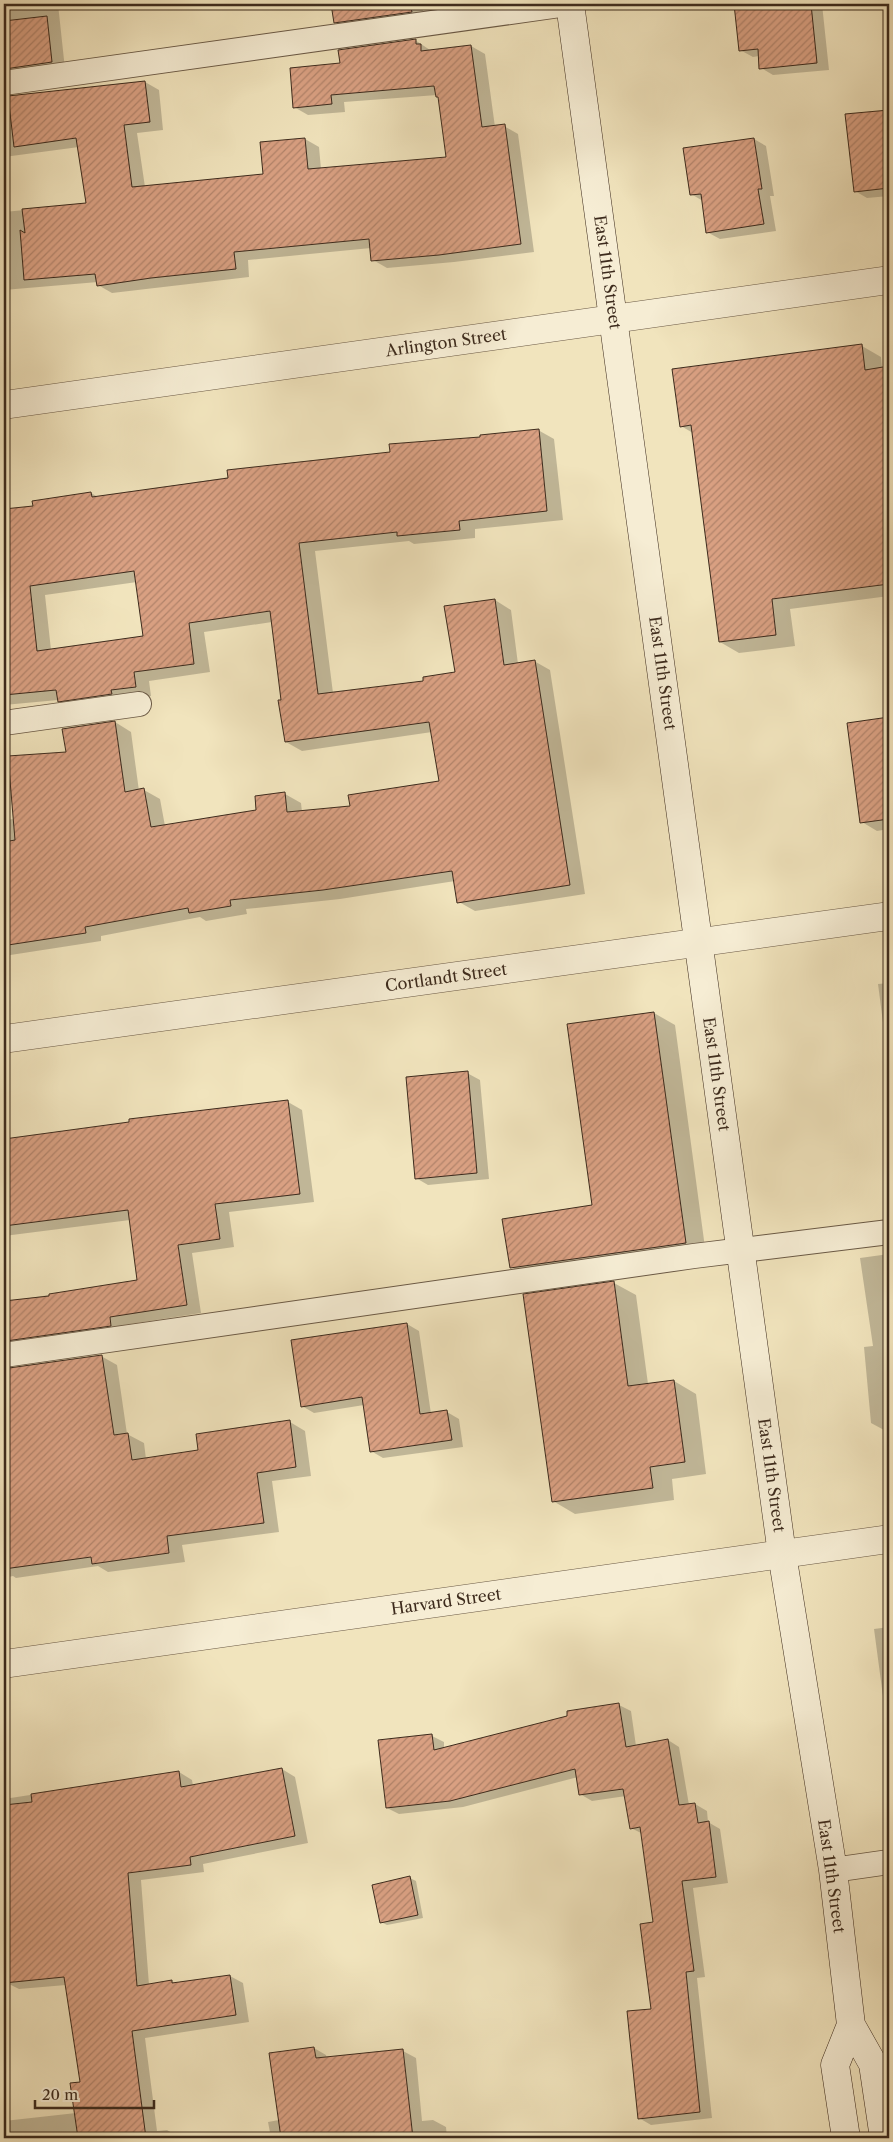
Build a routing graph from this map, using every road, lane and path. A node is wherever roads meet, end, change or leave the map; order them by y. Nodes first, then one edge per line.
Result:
1 (569, 4) edge
2 (4, 83) edge
3 (889, 280) edge
4 (614, 319) junction
5 (4, 405) edge
6 (139, 704) dead end
7 (4, 722) edge
8 (889, 916) edge
9 (699, 942) junction
10 (4, 1039) edge
11 (889, 1232) edge
12 (741, 1250) junction
13 (4, 1355) edge
14 (889, 1539) edge
15 (782, 1554) junction
16 (4, 1664) edge
17 (889, 1862) edge
18 (833, 1870) junction
19 (851, 2025) junction
20 (846, 2138) edge
21 (884, 2138) edge

1 - 2 lane
1 - 4 street, East 11th Street
3 - 4 street, Arlington Street
4 - 5 street, Arlington Street
4 - 9 street, East 11th Street
6 - 7 lane
8 - 9 street, Cortlandt Street
9 - 10 street, Cortlandt Street
9 - 12 street, East 11th Street
11 - 12 lane
12 - 13 lane
12 - 15 street, East 11th Street
14 - 15 street, Harvard Street
15 - 16 street, Harvard Street
15 - 18 street, East 11th Street
17 - 18 lane
18 - 19 street, East 11th Street
19 - 20 street
19 - 21 street, East 11th Street

